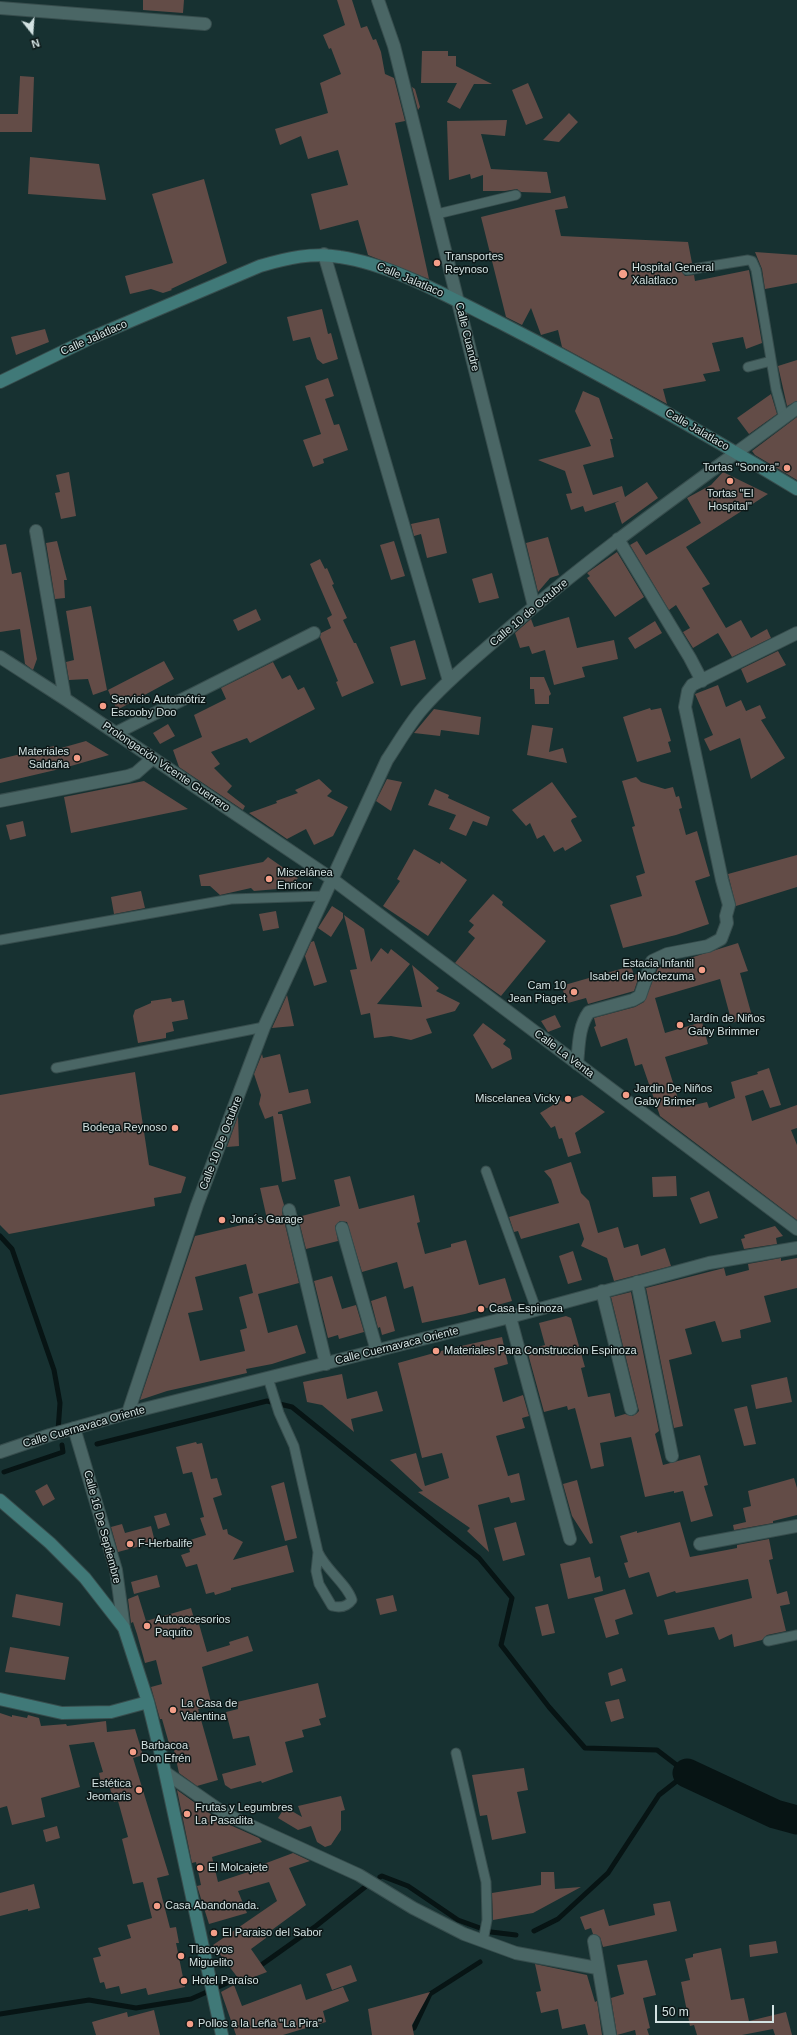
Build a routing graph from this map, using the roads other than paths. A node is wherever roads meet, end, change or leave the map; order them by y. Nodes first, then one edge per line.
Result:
1 (378, 0) edge
2 (0, 8) edge
3 (205, 24) dead end
4 (516, 195) dead end
5 (437, 214) junction
6 (324, 254) junction
7 (687, 270) dead end
8 (459, 302) junction
9 (771, 362) junction
10 (748, 367) dead end
11 (0, 382) edge
12 (797, 408) edge
13 (784, 418) junction
14 (737, 453) junction
15 (797, 489) edge
16 (36, 531) dead end
17 (618, 539) junction
18 (534, 606) junction
19 (314, 633) dead end
20 (797, 633) edge
21 (0, 657) edge
22 (449, 681) junction
23 (702, 681) junction
24 (65, 699) junction
25 (116, 733) junction
26 (153, 758) junction
27 (0, 801) edge
28 (332, 879) junction
29 (324, 896) junction
30 (0, 940) edge
31 (264, 1027) junction
32 (577, 1064) junction
33 (56, 1068) dead end
34 (486, 1171) dead end
35 (290, 1210) dead end
36 (342, 1228) dead end
37 (797, 1230) edge
38 (797, 1248) edge
39 (637, 1282) junction
40 (602, 1291) junction
41 (536, 1310) junction
42 (510, 1317) junction
43 (377, 1351) junction
44 (326, 1364) junction
45 (268, 1378) junction
46 (631, 1409) dead end
47 (128, 1413) junction
48 (74, 1428) junction
49 (0, 1452) edge
50 (672, 1456) dead end
51 (0, 1500) edge
52 (797, 1526) edge
53 (570, 1539) dead end
54 (700, 1544) dead end
55 (318, 1552) junction
56 (124, 1628) junction
57 (797, 1635) edge
58 (768, 1641) dead end
59 (0, 1699) edge
60 (148, 1702) junction
61 (456, 1753) dead end
62 (166, 1773) junction
63 (484, 1938) junction
64 (594, 1941) dead end
65 (597, 1968) junction
66 (222, 2035) edge
67 (610, 2035) edge

1 - 5 street, Calle Cuandre
2 - 3 street
4 - 5 lane
5 - 8 street, Calle Cuandre
6 - 8 main road, Calle Jalatlaco
6 - 11 main road, Calle Jalatlaco
6 - 22 street
7 - 9 lane
8 - 14 main road, Calle Jalatlaco
8 - 18 street, Calle Cuandre
9 - 10 lane
9 - 13 lane
12 - 13 street, Calle 10 de Octubre
13 - 14 street, Calle 10 de Octubre
14 - 15 main road, Calle Jalatlaco
14 - 17 street, Calle 10 de Octubre
16 - 24 street
17 - 18 street, Calle 10 de Octubre
17 - 23 street
18 - 22 street, Calle 10 de Octubre
19 - 25 street
20 - 23 street
21 - 24 street, Prolongación Vicente Guerrero
22 - 28 street, Calle 10 de Octubre
23 - 32 street
24 - 25 street, Prolongación Vicente Guerrero
25 - 26 street, Prolongación Vicente Guerrero
26 - 27 street
26 - 28 street, Prolongación Vicente Guerrero
28 - 29 street, Calle 10 De Octubre
28 - 32 street, Calle La Venta
29 - 30 lane
29 - 31 street, Calle 10 De Octubre
31 - 33 lane
31 - 47 street, Calle 10 De Octubre
32 - 37 street, Calle La Venta
34 - 41 lane
35 - 44 street
36 - 43 street
38 - 39 street, Calle Cuernavaca Oriente
39 - 40 street, Calle Cuernavaca Oriente
39 - 50 street
40 - 41 street, Calle Cuernavaca Oriente
40 - 46 street
41 - 42 street, Calle Cuernavaca Oriente
42 - 43 street, Calle Cuernavaca Oriente
42 - 53 street
43 - 44 street, Calle Cuernavaca Oriente
44 - 45 street, Calle Cuernavaca Oriente
45 - 47 street, Calle Cuernavaca Oriente
45 - 55 lane
47 - 48 street, Calle Cuernavaca Oriente
48 - 49 street, Calle Cuernavaca Oriente
48 - 56 street, Calle 16 De Septiembre
51 - 56 main road
52 - 54 street
55 - 55 lane
56 - 60 main road
57 - 58 lane
59 - 60 main road
60 - 62 main road
61 - 63 lane
62 - 63 street
62 - 66 main road
63 - 65 street
64 - 65 street
65 - 67 street

